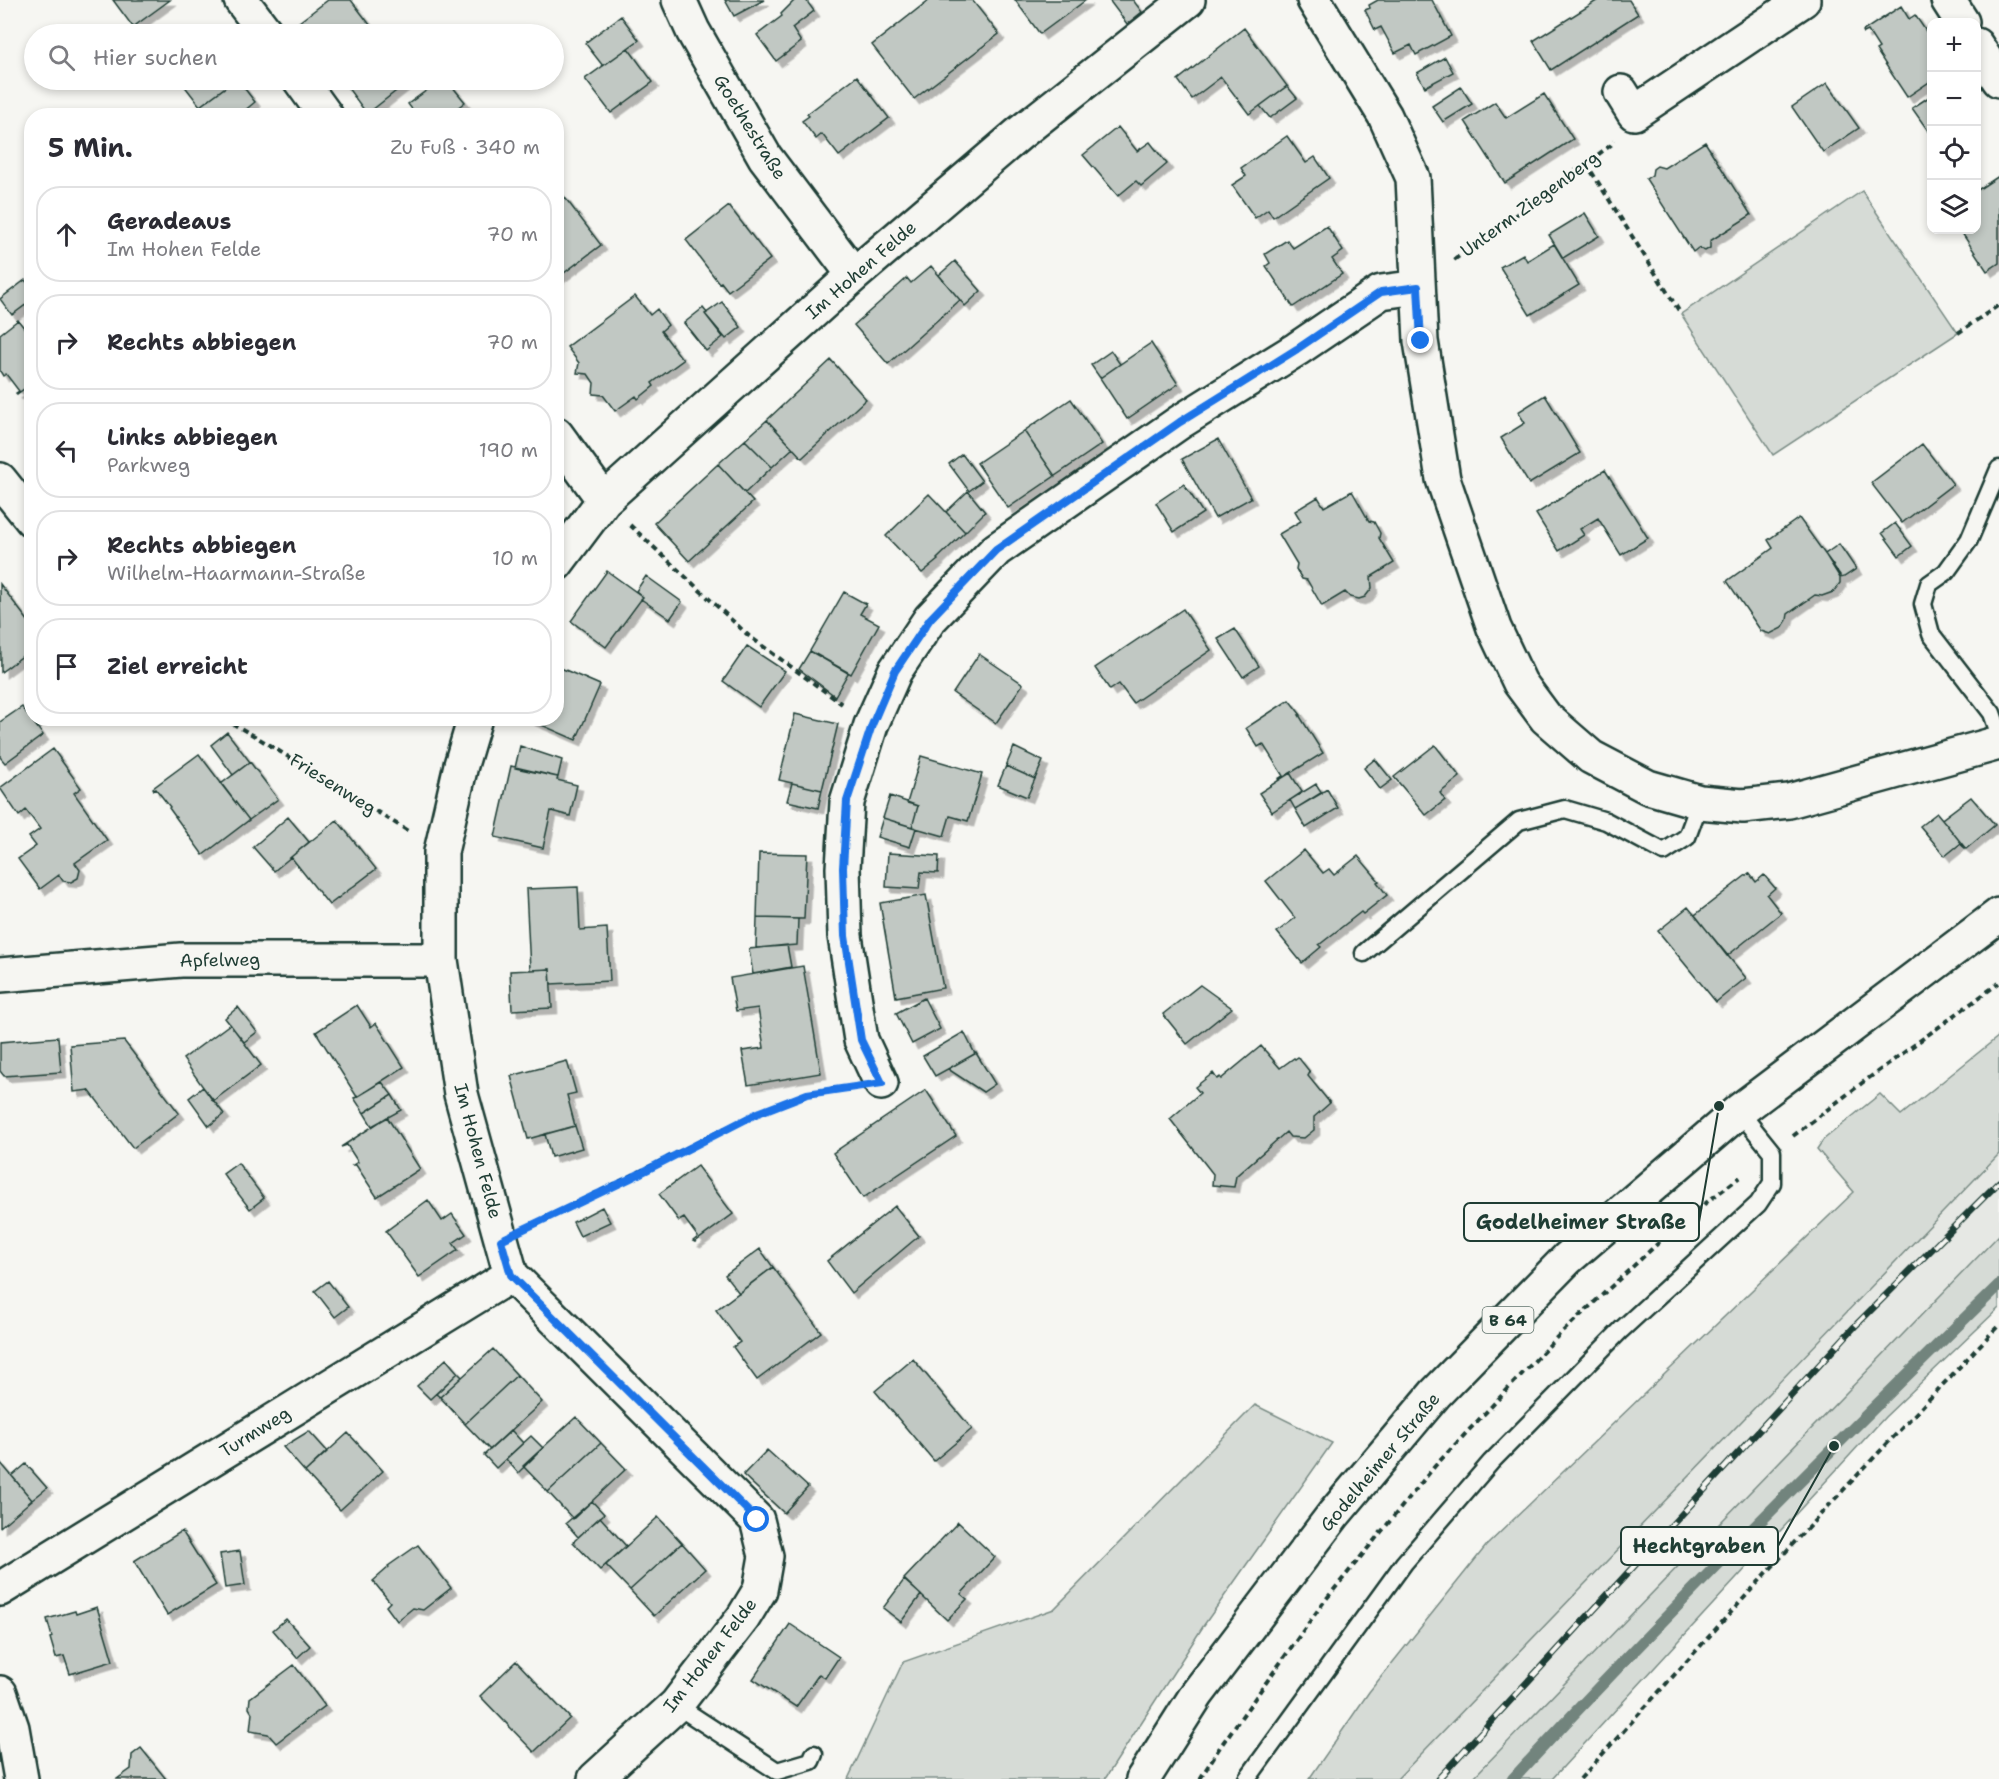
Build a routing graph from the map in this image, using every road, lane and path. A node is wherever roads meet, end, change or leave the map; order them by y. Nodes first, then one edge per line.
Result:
1 (241, 0) edge
2 (679, 0) edge
3 (1188, 0) edge
4 (1314, 0) edge
5 (1803, 0) edge
6 (1948, 0) edge
7 (1959, 18) edge
8 (259, 24) edge
9 (1981, 51) edge
10 (1999, 80) edge
11 (307, 90) edge
12 (1627, 103) joint
13 (320, 108) edge
14 (1586, 164) junction
15 (854, 275) junction
16 (1418, 287) junction
17 (1999, 305) edge
18 (1681, 314) dead end
19 (1958, 333) dead end
20 (564, 445) edge
21 (1999, 469) edge
22 (0, 480) edge
23 (604, 500) junction
24 (24, 510) edge
25 (564, 553) edge
26 (872, 725) junction
27 (237, 726) edge
28 (473, 726) edge
29 (1999, 733) edge
30 (1999, 743) edge
31 (1700, 802) junction
32 (441, 852) junction
33 (1999, 915) edge
34 (1364, 953) dead end
35 (441, 960) junction
36 (0, 975) edge
37 (882, 1083) joint
38 (1739, 1112) junction
39 (501, 1240) junction
40 (511, 1275) junction
41 (1999, 1325) edge
42 (0, 1589) edge
43 (0, 1693) edge
44 (676, 1705) junction
45 (814, 1755) dead end
46 (21, 1779) edge
47 (595, 1779) edge
48 (1143, 1779) edge
49 (1247, 1779) edge
50 (1580, 1779) edge

1 - 8 street
2 - 15 street, Goethestraße
3 - 15 street, Im Hohen Felde
4 - 16 street
5 - 12 street
6 - 7 street
9 - 10 street
11 - 13 street
12 - 14 path, Unterm Ziegenberg
14 - 16 path, Unterm Ziegenberg
14 - 18 path
15 - 23 street, Im Hohen Felde
16 - 26 street
16 - 31 street
17 - 19 path
20 - 23 street
21 - 29 lane
22 - 24 street
23 - 25 street, Im Hohen Felde
23 - 26 path
26 - 37 street
27 - 32 path, Friesenweg
28 - 32 street, Im Hohen Felde
30 - 31 street
31 - 34 lane
32 - 35 street, Im Hohen Felde
33 - 38 street, Godelheimer Straße / B 64
35 - 36 street, Apfelweg
35 - 39 street, Im Hohen Felde
37 - 39 path
38 - 48 street, Godelheimer Straße / B 64
38 - 49 lane
39 - 40 street, Im Hohen Felde
40 - 42 street, Turmweg
40 - 44 street, Im Hohen Felde
41 - 50 path
43 - 46 street
44 - 45 lane
44 - 47 street, Im Hohen Felde

